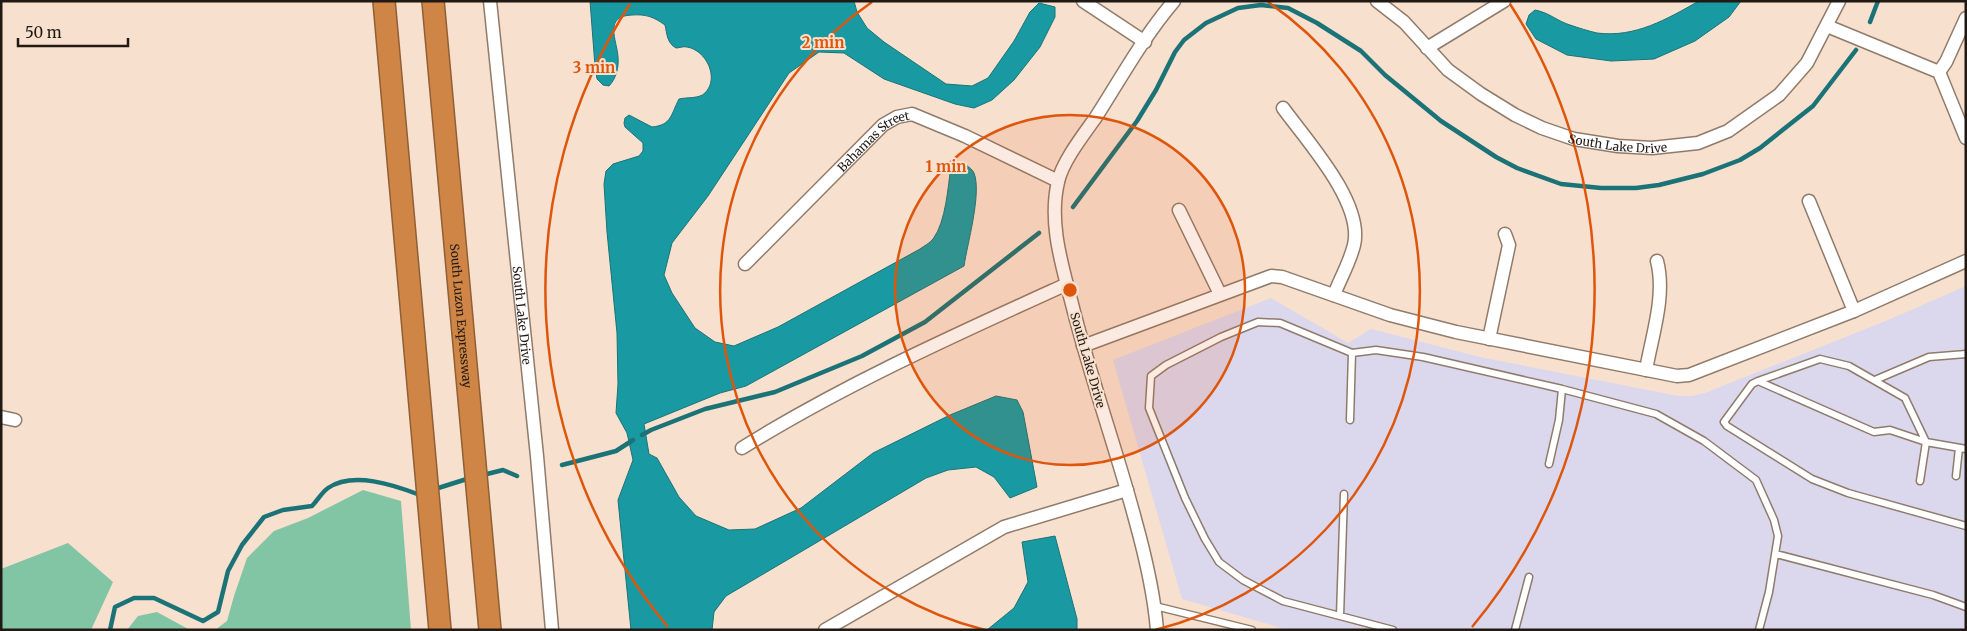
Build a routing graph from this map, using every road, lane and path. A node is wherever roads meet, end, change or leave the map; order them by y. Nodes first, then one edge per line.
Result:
1 (384, 1) edge
2 (433, 1) edge
3 (490, 1) edge
4 (1083, 1) edge
5 (1174, 1) edge
6 (1378, 1) edge
7 (1504, 1) edge
8 (1839, 1) edge
9 (1966, 18) edge
10 (1827, 26) junction
11 (1145, 42) junction
12 (1427, 48) junction
13 (1939, 72) junction
14 (1283, 108) dead end
15 (1966, 138) edge
16 (1058, 181) junction
17 (1809, 202) dead end
18 (1179, 210) dead end
19 (1506, 234) dead end
20 (1657, 261) dead end
21 (1966, 261) edge
22 (745, 264) dead end
23 (1067, 284) junction
24 (1220, 294) junction
25 (1334, 295) junction
26 (1854, 311) junction
27 (1489, 339) junction
28 (1082, 346) junction
29 (1352, 353) junction
30 (1966, 354) edge
31 (1646, 370) junction
32 (1875, 380) junction
33 (1758, 381) junction
34 (1562, 389) junction
35 (1, 417) edge
36 (15, 420) dead end
37 (1350, 420) dead end
38 (1926, 442) junction
39 (742, 448) dead end
40 (1963, 449) edge
41 (1549, 464) dead end
42 (1956, 476) dead end
43 (1920, 481) dead end
44 (1127, 490) junction
45 (1344, 494) dead end
46 (1966, 526) edge
47 (1776, 554) junction
48 (1528, 577) dead end
49 (1155, 606) junction
50 (1966, 606) edge
51 (1340, 616) junction
52 (440, 630) edge
53 (490, 630) edge
54 (552, 630) edge
55 (825, 630) edge
56 (1157, 630) edge
57 (1252, 630) edge
58 (1393, 630) edge
59 (1515, 630) edge
60 (1760, 630) edge

1 - 52 highway
2 - 53 highway, South Luzon Expressway
3 - 54 street, South Lake Drive
4 - 11 street
5 - 11 street, South Lake Drive
6 - 12 street, South Lake Drive
7 - 12 street
8 - 10 street, South Lake Drive
9 - 13 street
10 - 12 street, South Lake Drive
10 - 13 street
11 - 16 street, South Lake Drive
13 - 15 street
14 - 25 street
16 - 22 street, Bahamas Street
16 - 23 street, South Lake Drive
17 - 26 street
18 - 24 street
19 - 27 street
20 - 31 street
21 - 26 street
23 - 28 street, South Lake Drive
23 - 39 street
24 - 25 street
24 - 28 street
25 - 27 street
26 - 31 street
27 - 31 street
28 - 44 street, South Lake Drive
29 - 34 lane
29 - 37 lane
29 - 51 lane
30 - 32 lane
32 - 33 lane
32 - 38 lane
33 - 38 lane
33 - 46 lane
34 - 41 lane
34 - 47 lane
35 - 36 street
38 - 40 lane
38 - 43 lane
40 - 42 lane
44 - 49 street, South Lake Drive
44 - 55 street
45 - 51 lane
47 - 50 lane
47 - 60 lane
48 - 59 lane
49 - 56 street, South Lake Drive
49 - 57 lane
51 - 58 lane

